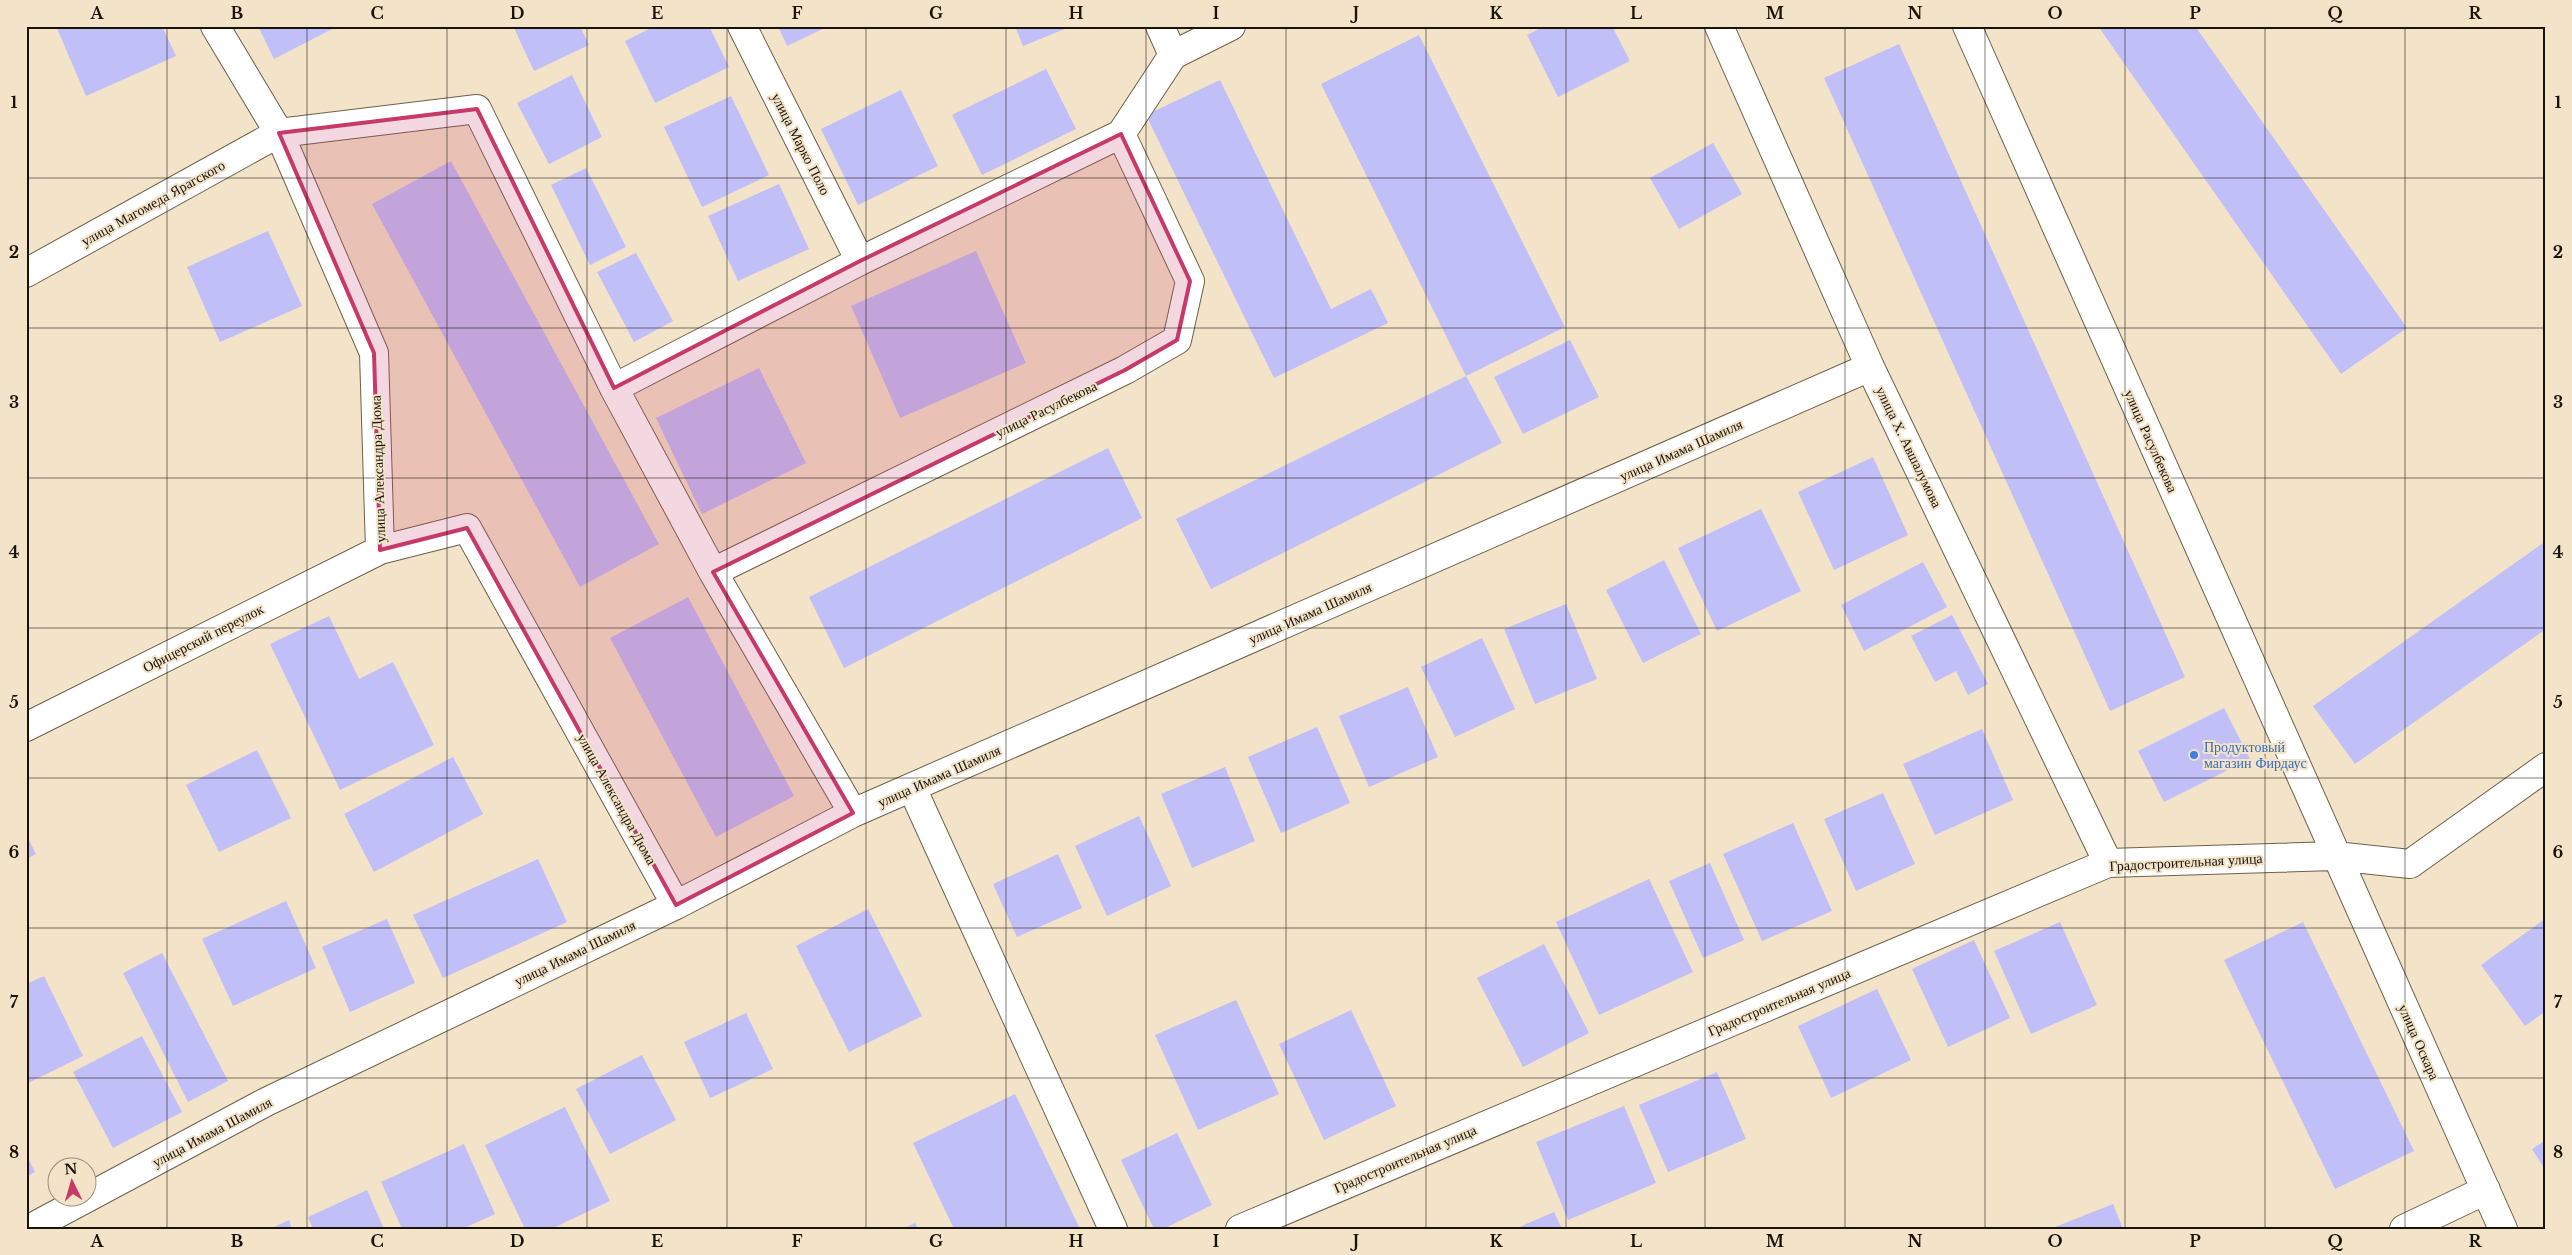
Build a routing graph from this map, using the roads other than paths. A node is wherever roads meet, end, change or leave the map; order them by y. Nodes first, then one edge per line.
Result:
1 (215, 26) edge
2 (742, 26) edge
3 (1160, 26) edge
4 (1231, 26) edge
5 (1719, 26) edge
6 (1967, 26) edge
7 (1174, 55) junction
8 (279, 133) junction
9 (1120, 134) junction
10 (860, 261) junction
11 (26, 273) edge
12 (1870, 367) junction
13 (614, 388) junction
14 (380, 550) junction
15 (713, 572) junction
16 (26, 727) edge
17 (2546, 766) edge
18 (912, 788) junction
19 (854, 813) junction
20 (2335, 856) junction
21 (2108, 863) junction
22 (676, 905) junction
23 (2486, 1190) junction
24 (29, 1229) edge
25 (1113, 1229) edge
26 (1240, 1229) edge
27 (2404, 1229) edge
28 (2503, 1229) edge

1 - 8 street, улица Александра Дюма
2 - 10 street, улица Марко Поло
3 - 7 street
4 - 7 street
5 - 12 street, улица Х. Авшалумова
6 - 20 street, улица Расулбекова
7 - 9 street
8 - 11 street, улица Магомеда Ярагского
8 - 13 street
8 - 14 street, улица Александра Дюма
9 - 10 street
9 - 15 street, улица Расулбекова
10 - 13 street
12 - 18 street, улица Имама Шамиля
12 - 21 street, улица Х. Авшалумова
13 - 15 street
14 - 16 street, Офицерский переулок
14 - 22 street, улица Александра Дюма
15 - 19 street
17 - 20 street, Градостроительная улица
18 - 19 street, улица Имама Шамиля
18 - 25 street
19 - 22 street, улица Имама Шамиля
20 - 21 street, Градостроительная улица
20 - 23 street, улица Оскара
21 - 26 street, Градостроительная улица
22 - 24 street, улица Имама Шамиля
23 - 27 street
23 - 28 street, улица Оскара

